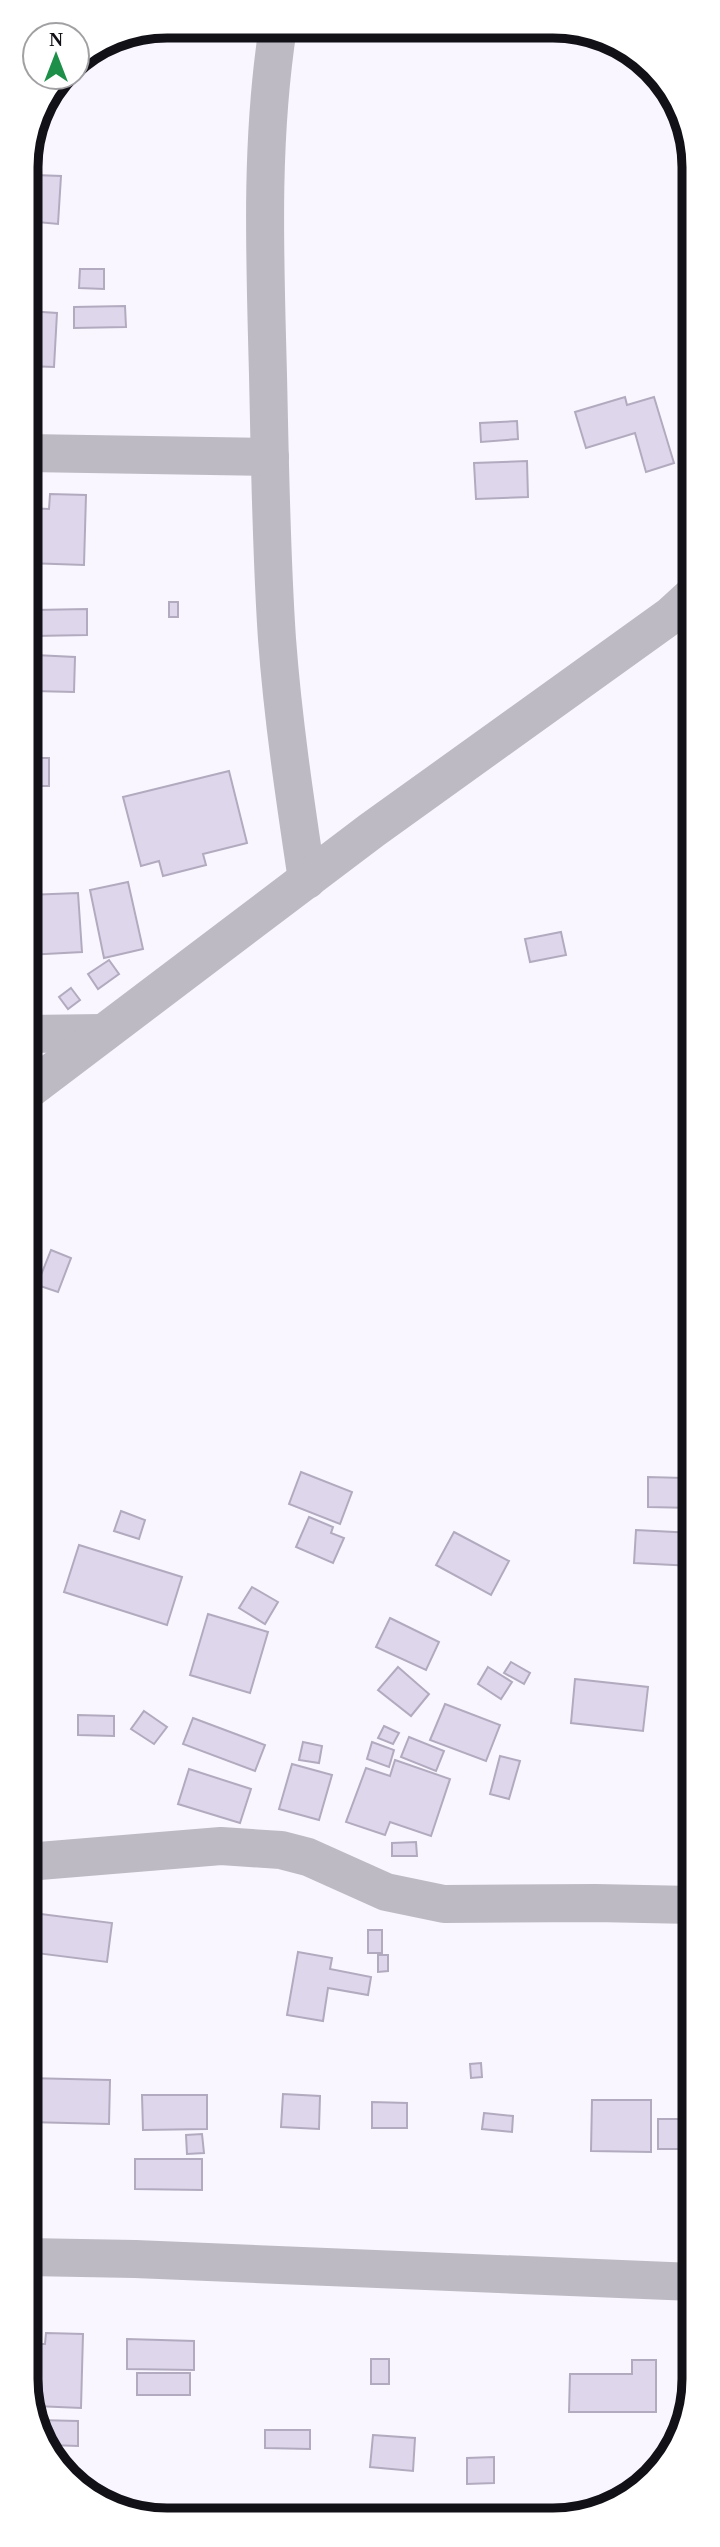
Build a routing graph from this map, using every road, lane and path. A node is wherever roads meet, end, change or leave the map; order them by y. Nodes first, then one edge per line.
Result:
1 (277, 38) edge
2 (39, 453) edge
3 (270, 457) junction
4 (682, 605) edge
5 (307, 880) junction
6 (103, 1033) junction
7 (39, 1034) edge
8 (39, 1082) edge
9 (38, 1861) edge
10 (681, 1906) edge
11 (38, 2257) edge
12 (681, 2281) edge

1 - 3 street
2 - 3 street
3 - 5 street
4 - 5 street
5 - 6 street
6 - 7 street
6 - 8 street
9 - 10 street
11 - 12 street

